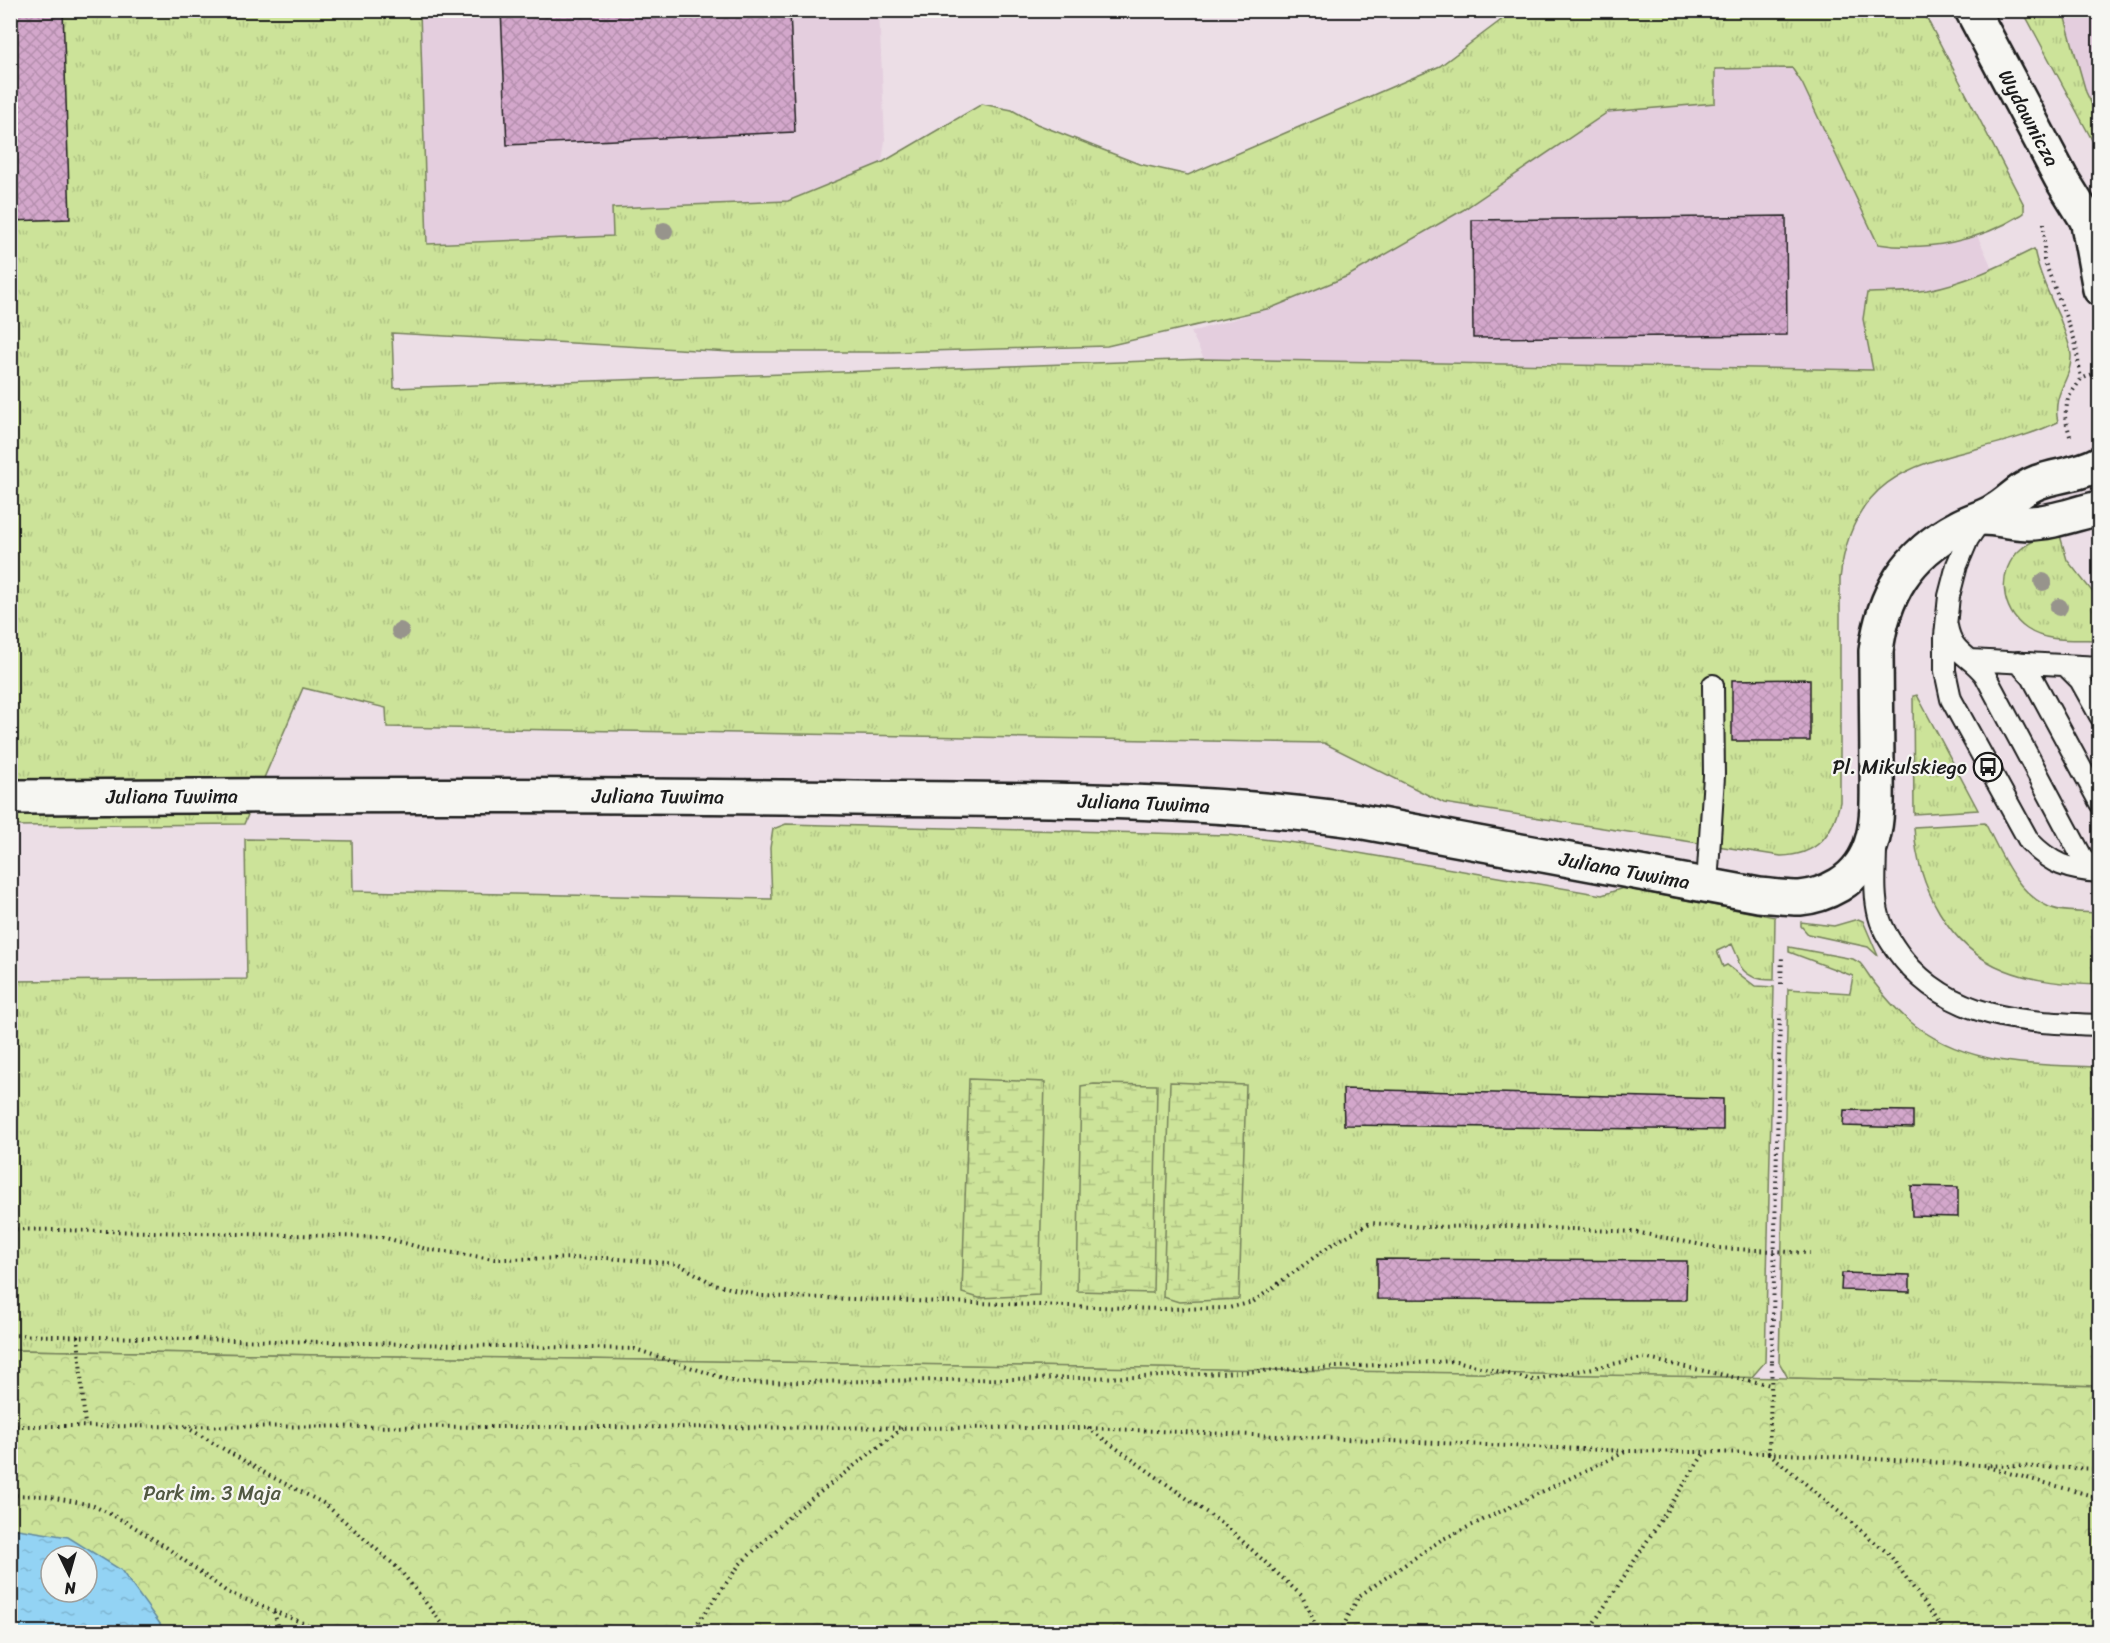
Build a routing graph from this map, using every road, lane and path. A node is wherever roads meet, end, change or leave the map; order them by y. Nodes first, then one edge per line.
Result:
1 (1972, 10) edge
2 (2045, 226) dead end
3 (2094, 233) edge
4 (2100, 289) edge
5 (2100, 371) edge
6 (2081, 379) junction
7 (2070, 436) dead end
8 (2100, 463) edge
9 (2100, 508) edge
10 (1982, 518) junction
11 (1946, 618) junction
12 (1970, 660) junction
13 (2018, 662) junction
14 (2065, 665) junction
15 (2100, 666) edge
16 (1713, 685) dead end
17 (2100, 716) edge
18 (10, 797) edge
19 (2100, 803) edge
20 (1877, 821) junction
21 (2098, 872) edge
22 (1707, 885) junction
23 (1782, 955) dead end
24 (1781, 984) dead end
25 (1780, 1014) dead end
26 (2100, 1025) edge
27 (10, 1229) edge
28 (1810, 1253) dead end
29 (10, 1335) edge
30 (78, 1336) junction
31 (1771, 1385) junction
32 (10, 1426) edge
33 (85, 1426) junction
34 (186, 1426) junction
35 (903, 1427) junction
36 (1088, 1428) junction
37 (1627, 1451) junction
38 (1705, 1452) junction
39 (1769, 1453) junction
40 (1980, 1465) junction
41 (2100, 1469) edge
42 (10, 1495) edge
43 (2100, 1498) edge
44 (274, 1611) junction
45 (280, 1632) edge
46 (325, 1632) edge
47 (449, 1632) edge
48 (691, 1632) edge
49 (1319, 1632) edge
50 (1340, 1632) edge
51 (1588, 1632) edge
52 (1945, 1632) edge

1 - 3 street, Wydawnicza
2 - 6 path
3 - 4 street, Wydawnicza
5 - 6 path
6 - 7 path
8 - 10 street, Juliana Tuwima
9 - 10 street, Juliana Tuwima
10 - 11 lane
10 - 20 street, Juliana Tuwima
11 - 12 lane
11 - 21 lane
12 - 13 lane
12 - 21 lane
13 - 14 lane
13 - 19 lane
14 - 15 lane
14 - 17 lane
16 - 22 lane
18 - 22 street, Juliana Tuwima
20 - 22 street, Juliana Tuwima
20 - 26 lane
23 - 24 path
25 - 31 path, bridge
27 - 28 path
29 - 30 path
30 - 31 path
30 - 33 path
31 - 39 path
32 - 33 path
33 - 34 path
34 - 35 path
34 - 47 path
35 - 36 path
35 - 48 path
36 - 37 path
36 - 49 path
37 - 38 path
37 - 50 path
38 - 39 path
38 - 51 path
39 - 40 path
39 - 52 path
40 - 41 path
40 - 43 path
42 - 44 path
44 - 45 path
44 - 46 path

